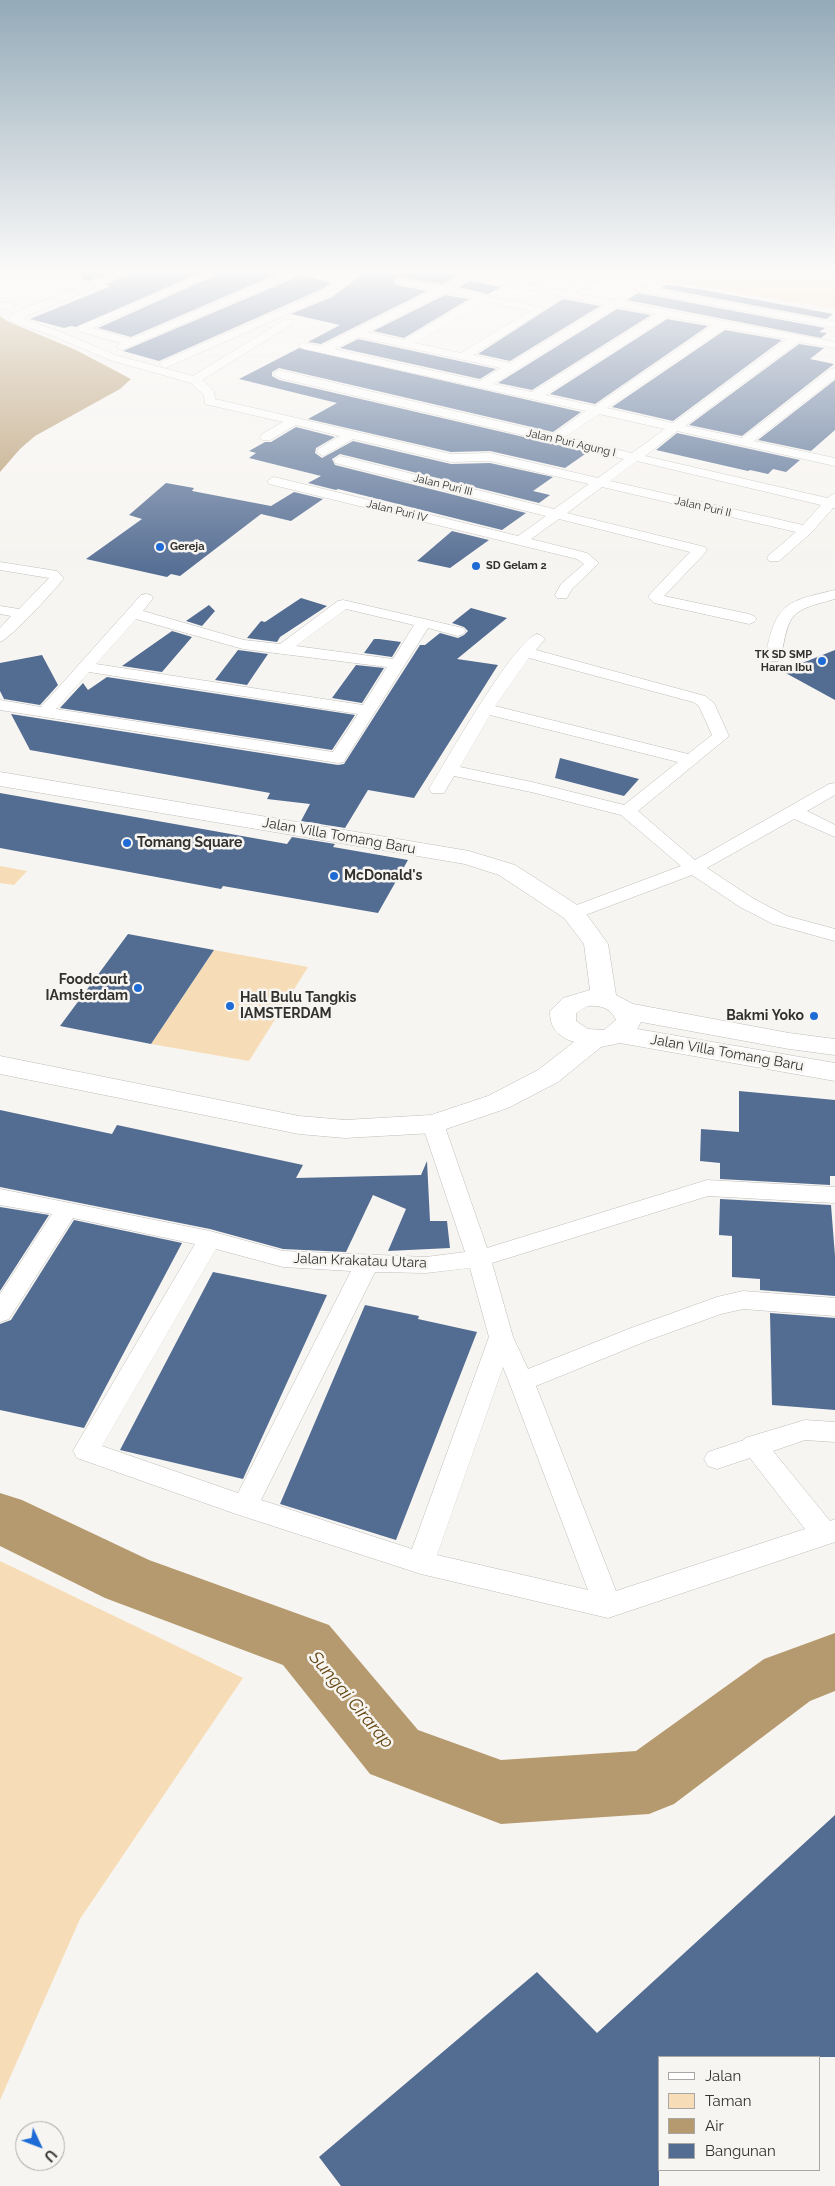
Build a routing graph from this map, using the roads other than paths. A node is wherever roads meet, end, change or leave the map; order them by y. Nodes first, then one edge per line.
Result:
1 (182, 373) edge
2 (189, 373) edge
3 (206, 373) edge
4 (281, 373) edge
5 (288, 373) edge
6 (425, 373) edge
7 (502, 373) edge
8 (571, 373) edge
9 (651, 373) edge
10 (742, 373) edge
11 (834, 373) edge
12 (200, 377) junction
13 (482, 386) junction
14 (533, 397) junction
15 (397, 400) junction
16 (596, 410) junction
17 (294, 421) junction
18 (667, 427) junction
19 (352, 434) junction
20 (266, 437) dead end
21 (557, 437) junction
22 (743, 443) junction
23 (323, 452) dead end
24 (631, 454) junction
25 (340, 460) dead end
26 (835, 462) edge
27 (274, 481) dead end
28 (593, 482) junction
29 (834, 500) edge
30 (553, 512) junction
31 (806, 530) junction
32 (512, 540) junction
33 (774, 558) dead end
34 (0, 566) edge
35 (835, 594) edge
36 (562, 595) dead end
37 (146, 598) dead end
38 (0, 610) edge
39 (133, 613) junction
40 (24, 614) junction
41 (749, 619) dead end
42 (424, 622) junction
43 (458, 631) dead end
44 (0, 637) edge
45 (537, 639) dead end
46 (283, 649) junction
47 (524, 652) junction
48 (773, 658) dead end
49 (398, 664) junction
50 (84, 667) junction
51 (0, 705) edge
52 (486, 709) junction
53 (368, 711) junction
54 (45, 712) junction
55 (691, 760) junction
56 (449, 770) junction
57 (0, 779) edge
58 (835, 788) edge
59 (438, 789) dead end
60 (627, 811) junction
61 (794, 812) junction
62 (835, 832) edge
63 (694, 868) junction
64 (573, 913) junction
65 (835, 935) edge
66 (610, 1021) junction
67 (835, 1047) edge
68 (0, 1065) edge
69 (835, 1072) edge
70 (433, 1124) junction
71 (835, 1195) edge
72 (0, 1198) edge
73 (67, 1209) junction
74 (210, 1240) junction
75 (479, 1258) junction
76 (367, 1264) junction
77 (835, 1307) edge
78 (0, 1312) edge
79 (501, 1337) junction
80 (522, 1382) junction
81 (835, 1432) edge
82 (754, 1446) junction
83 (717, 1459) dead end
84 (246, 1506) junction
85 (830, 1532) edge
86 (422, 1563) junction
87 (608, 1606) junction

1 - 12 street
2 - 12 street
3 - 12 street
4 - 15 street, Jalan Puri Agung I
5 - 15 street, Jalan Puri Agung I
6 - 13 street
7 - 13 street
8 - 14 street
9 - 16 street
10 - 18 street
11 - 22 street
12 - 17 street, Jalan Puri II
13 - 14 street
14 - 16 street
15 - 21 street, Jalan Puri Agung I
16 - 18 street
16 - 21 street
17 - 19 street, Jalan Puri II
17 - 20 street
18 - 22 street
18 - 24 street
19 - 23 street
19 - 28 street, Jalan Puri II
21 - 24 street, Jalan Puri Agung I
22 - 26 street
24 - 28 street
24 - 29 street, Jalan Puri Agung I
25 - 30 street, Jalan Puri III
27 - 32 street, Jalan Puri IV
28 - 30 street
28 - 31 street, Jalan Puri II
29 - 31 street
30 - 32 street
30 - 41 street, Jalan Puri III
31 - 33 street
32 - 36 street
34 - 40 street
35 - 48 street
37 - 39 street
38 - 40 street
39 - 46 street
39 - 50 street
40 - 44 street
42 - 43 street
42 - 46 street
42 - 49 street
45 - 47 street
46 - 49 street
47 - 52 street
47 - 55 street
49 - 53 street
50 - 53 street
50 - 54 street
51 - 54 street
52 - 55 street
52 - 56 street
53 - 54 street
55 - 60 street
56 - 59 street
56 - 60 street
57 - 64 street, Jalan Villa Tomang Baru
58 - 61 street
60 - 63 street
61 - 62 street
61 - 63 street
63 - 64 street
63 - 65 street
64 - 66 street, Jalan Villa Tomang Baru
66 - 67 street, Jalan Villa Tomang Baru
66 - 69 street, Jalan Villa Tomang Baru
66 - 70 street
68 - 70 street
70 - 75 street
71 - 75 street, Jalan Krakatau Utara
72 - 73 street, Jalan Krakatau Utara
73 - 74 street, Jalan Krakatau Utara
73 - 78 street
74 - 76 street, Jalan Krakatau Utara
74 - 84 street
75 - 76 street, Jalan Krakatau Utara
75 - 79 street
76 - 84 street
77 - 80 street
79 - 80 street
79 - 86 street
80 - 87 street
81 - 82 street
82 - 83 street
82 - 85 street
84 - 86 street
85 - 87 street
86 - 87 street

